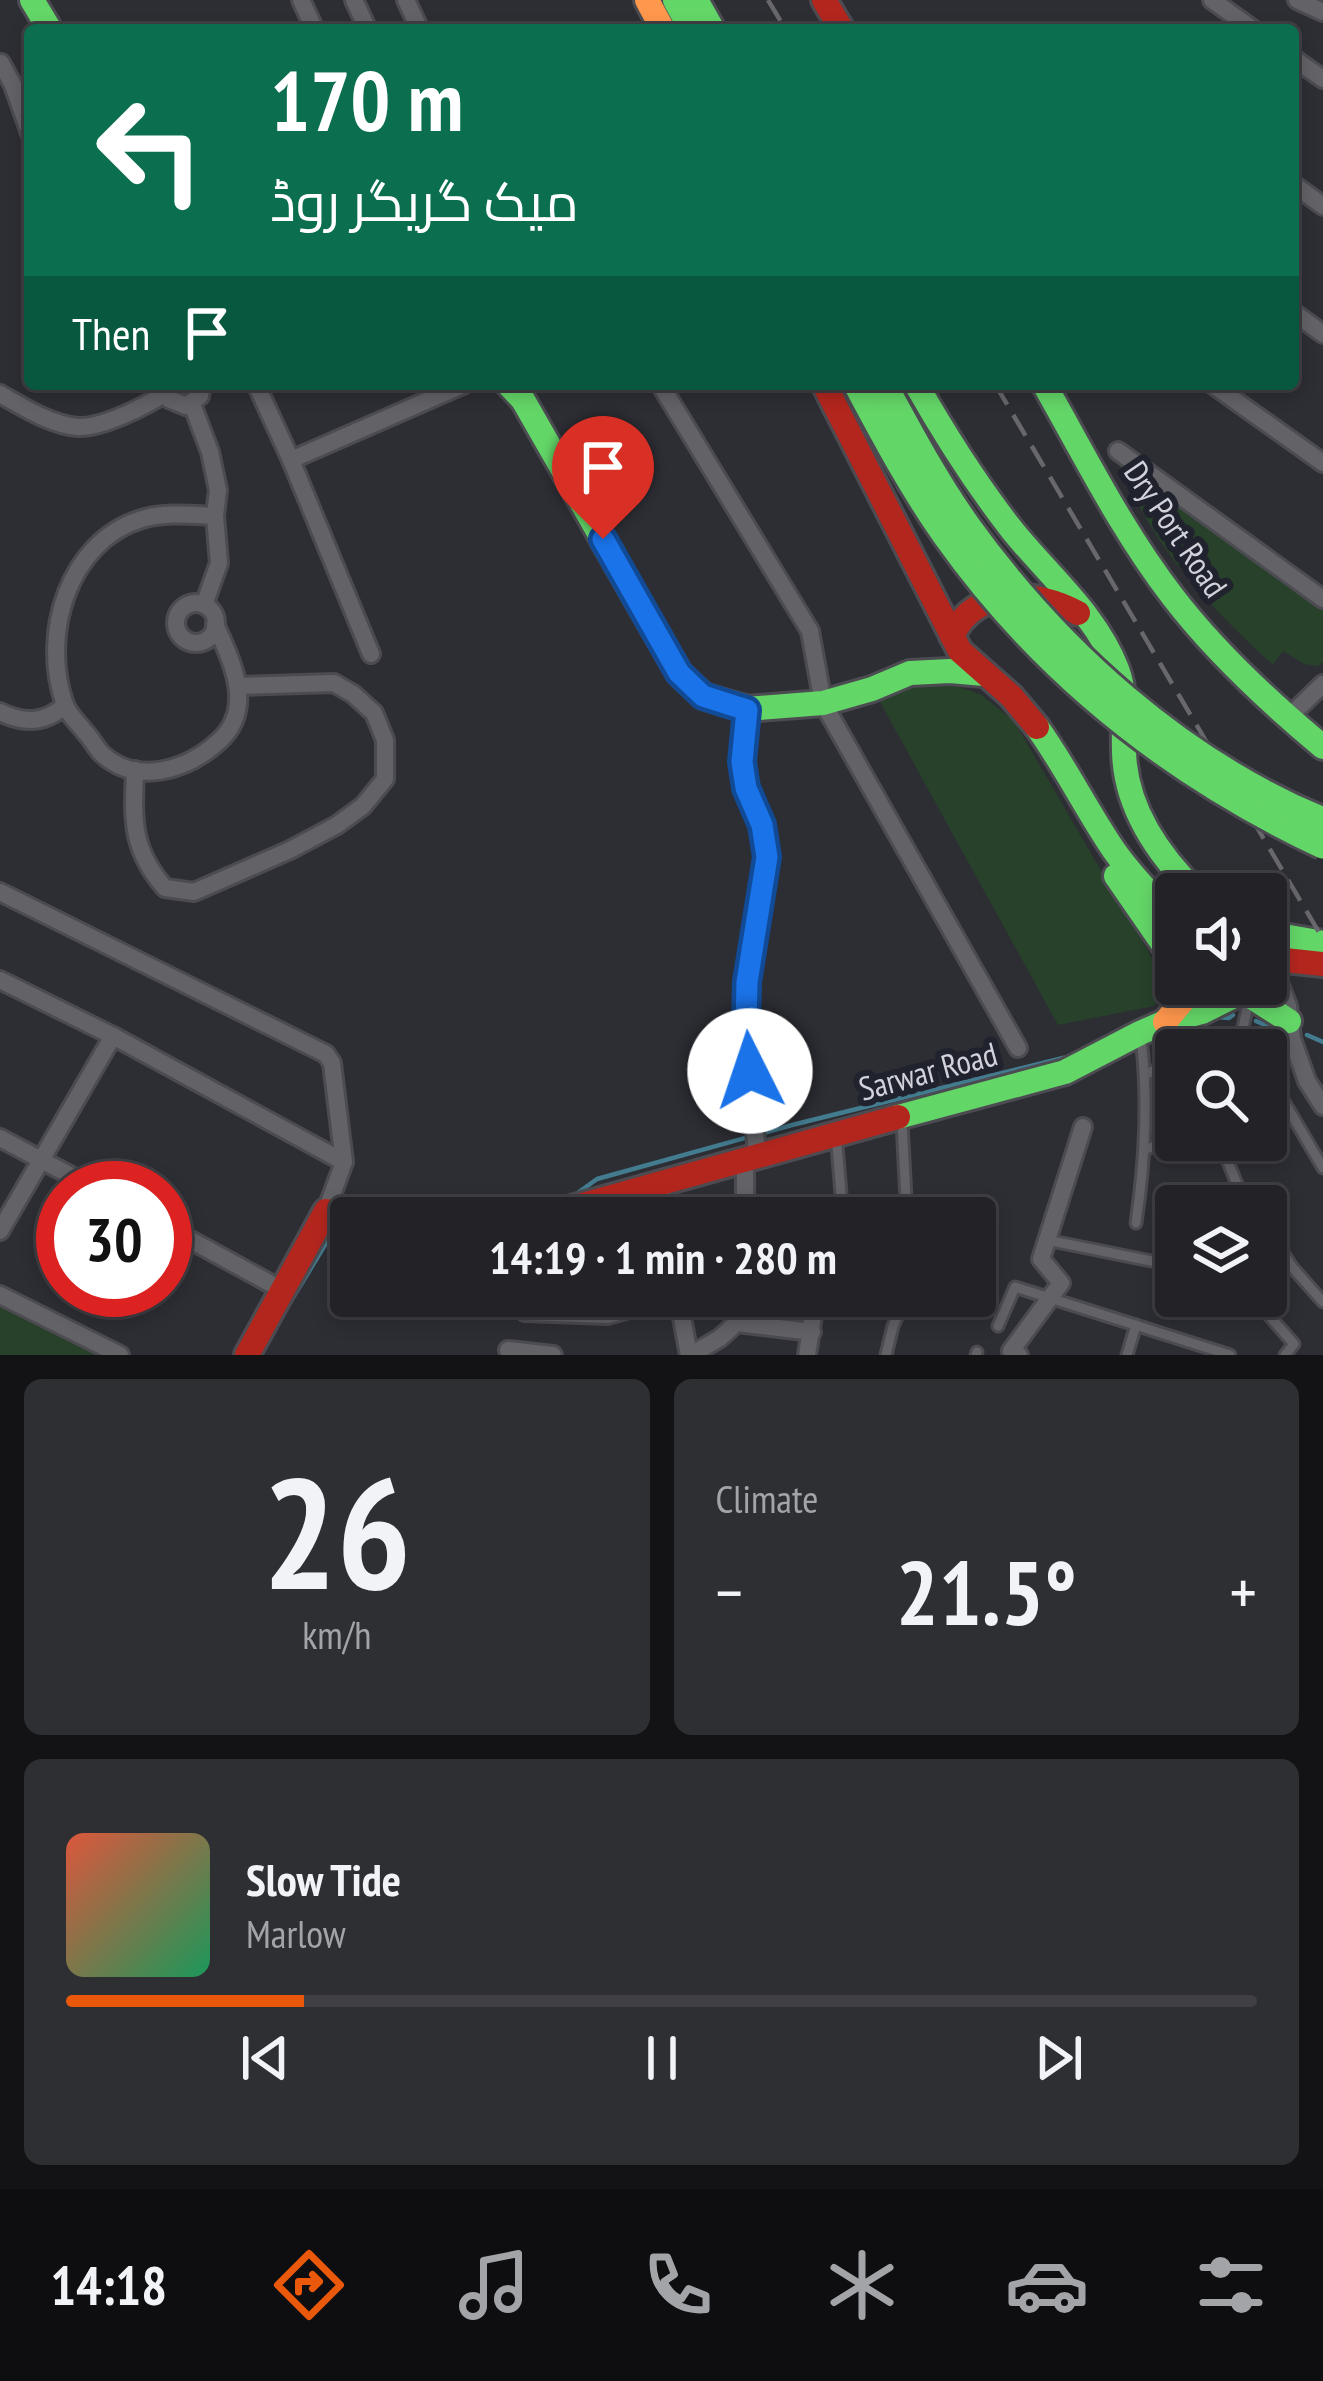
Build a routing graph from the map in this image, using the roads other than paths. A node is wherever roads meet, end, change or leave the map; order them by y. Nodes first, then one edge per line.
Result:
1 (1212, 0) edge
2 (1297, 0) edge
3 (1323, 12) edge
4 (1246, 24) edge
5 (0, 52) edge
6 (1, 66) edge
7 (24, 115) edge
8 (163, 390) edge
9 (168, 390) edge
10 (201, 390) edge
11 (259, 390) edge
12 (451, 390) edge
13 (514, 390) edge
14 (664, 390) edge
15 (827, 390) edge
16 (860, 390) edge
17 (886, 390) edge
18 (920, 390) edge
19 (1047, 390) edge
20 (1220, 390) edge
21 (0, 394) edge
22 (191, 404) junction
23 (1118, 452) dead end
24 (291, 460) junction
25 (1323, 463) edge
26 (215, 516) junction
27 (1323, 599) edge
28 (204, 605) junction
29 (1091, 620) junction
30 (215, 624) junction
31 (948, 627) junction
32 (371, 654) dead end
33 (910, 673) junction
34 (984, 674) junction
35 (1323, 684) edge
36 (238, 686) junction
37 (823, 703) junction
38 (64, 706) junction
39 (747, 710) junction
40 (0, 712) edge
41 (1289, 717) junction
42 (1323, 747) edge
43 (135, 770) junction
44 (1323, 821) edge
45 (1323, 844) edge
46 (1180, 873) edge
47 (0, 892) edge
48 (1155, 917) edge
49 (1287, 937) edge
50 (1323, 944) edge
51 (1323, 964) edge
52 (1287, 971) edge
53 (0, 980) edge
54 (1177, 1005) edge
55 (1213, 1005) edge
56 (1279, 1005) edge
57 (1289, 1022) joint
58 (1153, 1027) junction
59 (113, 1036) junction
60 (1018, 1048) dead end
61 (1155, 1070) edge
62 (1146, 1074) junction
63 (1323, 1106) edge
64 (1287, 1114) edge
65 (902, 1115) junction
66 (1083, 1127) dead end
67 (836, 1133) junction
68 (0, 1138) edge
69 (1155, 1146) edge
70 (1146, 1149) junction
71 (751, 1157) junction
72 (41, 1160) junction
73 (344, 1162) junction
74 (1323, 1168) edge
75 (660, 1183) junction
76 (610, 1197) edge
77 (662, 1197) edge
78 (747, 1197) edge
79 (841, 1197) edge
80 (906, 1197) edge
81 (326, 1211) junction
82 (330, 1212) edge
83 (1136, 1223) dead end
84 (0, 1231) edge
85 (1047, 1240) junction
86 (192, 1241) edge
87 (1287, 1259) edge
88 (1155, 1262) edge
89 (284, 1291) junction
90 (0, 1295) edge
91 (1050, 1298) junction
92 (1323, 1302) edge
93 (683, 1317) edge
94 (743, 1317) edge
95 (814, 1317) edge
96 (896, 1317) edge
97 (1270, 1317) edge
98 (737, 1323) junction
99 (1136, 1325) junction
100 (998, 1326) dead end
101 (812, 1332) junction
102 (508, 1350) dead end
103 (694, 1354) edge
104 (120, 1355) edge
105 (247, 1355) edge
106 (553, 1355) edge
107 (807, 1355) edge
108 (886, 1355) edge
109 (1019, 1355) edge
110 (1127, 1355) edge
111 (1230, 1355) edge
112 (1286, 1355) edge

1 - 4 street
2 - 3 street
5 - 6 street
6 - 7 street
8 - 21 street
9 - 22 street
10 - 22 street
11 - 24 street
12 - 24 street
13 - 39 main road
14 - 37 street
15 - 31 main road
16 - 45 main road, bridge
17 - 44 main road, bridge
18 - 29 main road
19 - 41 main road, Dry Port Road
20 - 25 street
22 - 26 street
23 - 27 street
24 - 32 street
26 - 28 street
26 - 38 street
28 - 30 street
28 - 30 street
29 - 31 main road
29 - 46 main road
30 - 36 street
31 - 33 main road
31 - 34 main road
33 - 34 main road
33 - 37 main road
34 - 48 main road
35 - 41 street
36 - 43 street
36 - 43 street
37 - 39 main road
37 - 60 street
38 - 40 street
38 - 43 street
39 - 71 street
41 - 42 main road, Dry Port Road
47 - 73 street
49 - 50 main road
51 - 52 main road
53 - 59 street
54 - 58 main road
55 - 58 main road, Sarwar Road
56 - 57 main road
57 - 63 street
58 - 62 lane
58 - 65 main road, Sarwar Road
59 - 72 street
59 - 73 street
61 - 62 lane
62 - 70 lane
64 - 74 lane
65 - 67 main road, Sarwar Road
65 - 80 lane
66 - 85 street
67 - 71 main road, Sarwar Road
67 - 79 lane
68 - 72 street
69 - 70 lane
70 - 83 lane
71 - 75 main road, Sarwar Road
71 - 78 street
72 - 84 street
73 - 81 street
75 - 76 main road, Sarwar Road
75 - 77 street
81 - 82 main road
81 - 89 main road
85 - 88 lane
85 - 91 street
86 - 89 street
87 - 92 lane
89 - 105 main road
90 - 104 street
91 - 99 lane
91 - 100 lane
91 - 109 street
93 - 103 street
94 - 98 street
95 - 101 street
96 - 108 lane
97 - 112 lane
98 - 101 street
98 - 103 street
99 - 110 lane
99 - 111 lane
101 - 107 street
102 - 106 street

